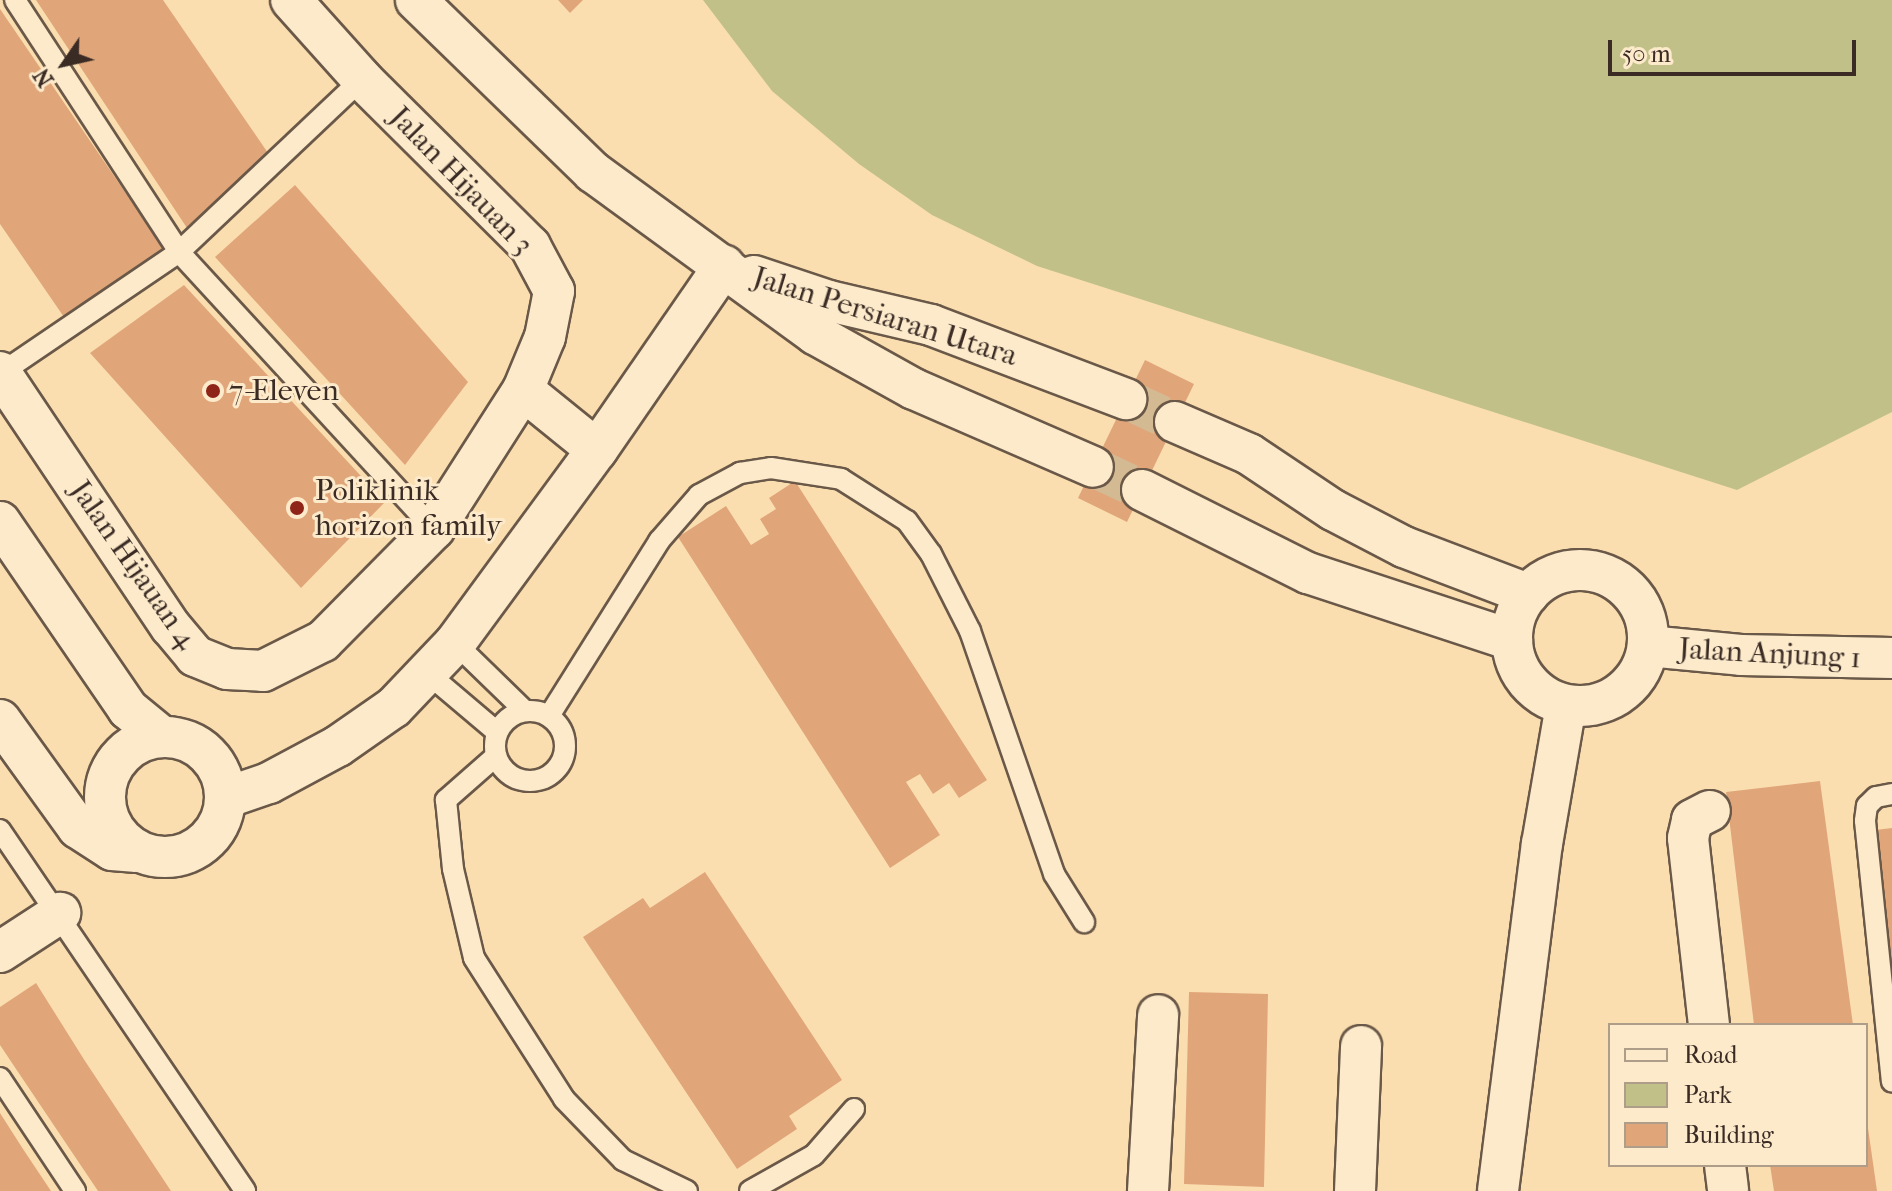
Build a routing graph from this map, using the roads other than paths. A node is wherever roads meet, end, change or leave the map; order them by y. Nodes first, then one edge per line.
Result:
1 (15, 0) edge
2 (291, 0) edge
3 (416, 0) edge
4 (362, 79) junction
5 (179, 252) junction
6 (724, 266) junction
7 (0, 373) edge
8 (523, 390) junction
9 (1126, 399) tunnel mouth
10 (1175, 422) tunnel mouth
11 (597, 450) junction
12 (1093, 467) tunnel mouth
13 (1142, 490) tunnel mouth
14 (0, 522) edge
15 (434, 529) junction
16 (1528, 594) junction
17 (1512, 640) junction
18 (455, 643) junction
19 (1648, 646) junction
20 (1892, 658) edge
21 (426, 672) junction
22 (1566, 705) junction
23 (524, 710) junction
24 (549, 716) junction
25 (0, 720) edge
26 (497, 732) junction
27 (161, 736) junction
28 (496, 756) junction
29 (1892, 794) edge
30 (225, 798) junction
31 (1710, 811) dead end
32 (0, 830) edge
33 (142, 853) junction
34 (60, 913) junction
35 (1084, 922) dead end
36 (0, 952) edge
37 (1158, 1015) dead end
38 (1709, 1023) edge
39 (1361, 1046) dead end
40 (0, 1078) edge
41 (1892, 1082) edge
42 (854, 1109) dead end
43 (1725, 1167) edge
44 (75, 1191) edge
45 (245, 1191) edge
46 (687, 1191) edge
47 (750, 1191) edge
48 (1148, 1191) edge
49 (1355, 1191) edge
50 (1498, 1191) edge
51 (1728, 1191) edge

1 - 5 lane
2 - 4 street, Jalan Hijauan 3
3 - 6 street
4 - 5 lane
4 - 8 street, Jalan Hijauan 3
5 - 7 lane
5 - 15 lane
6 - 9 street, Jalan Persiaran Utara
6 - 11 street
6 - 12 street, Jalan Persiaran Utara
7 - 15 street, Jalan Hijauan 4
8 - 11 street
8 - 15 street, Jalan Hijauan 4
10 - 16 street
11 - 18 street
13 - 17 street
14 - 27 street
16 - 17 street
16 - 19 street
17 - 22 street
18 - 21 street
18 - 23 lane
19 - 20 street, Jalan Anjung 1
19 - 22 street
21 - 26 lane
21 - 30 street
22 - 50 street
23 - 24 lane
23 - 26 lane
24 - 28 lane
24 - 35 lane
25 - 33 street
26 - 28 lane
27 - 30 street
27 - 33 street
28 - 46 lane
29 - 41 lane
30 - 33 street
31 - 38 street
32 - 34 lane
34 - 36 street
34 - 45 lane
37 - 48 street
39 - 49 street
40 - 44 lane
42 - 47 lane
43 - 51 street

